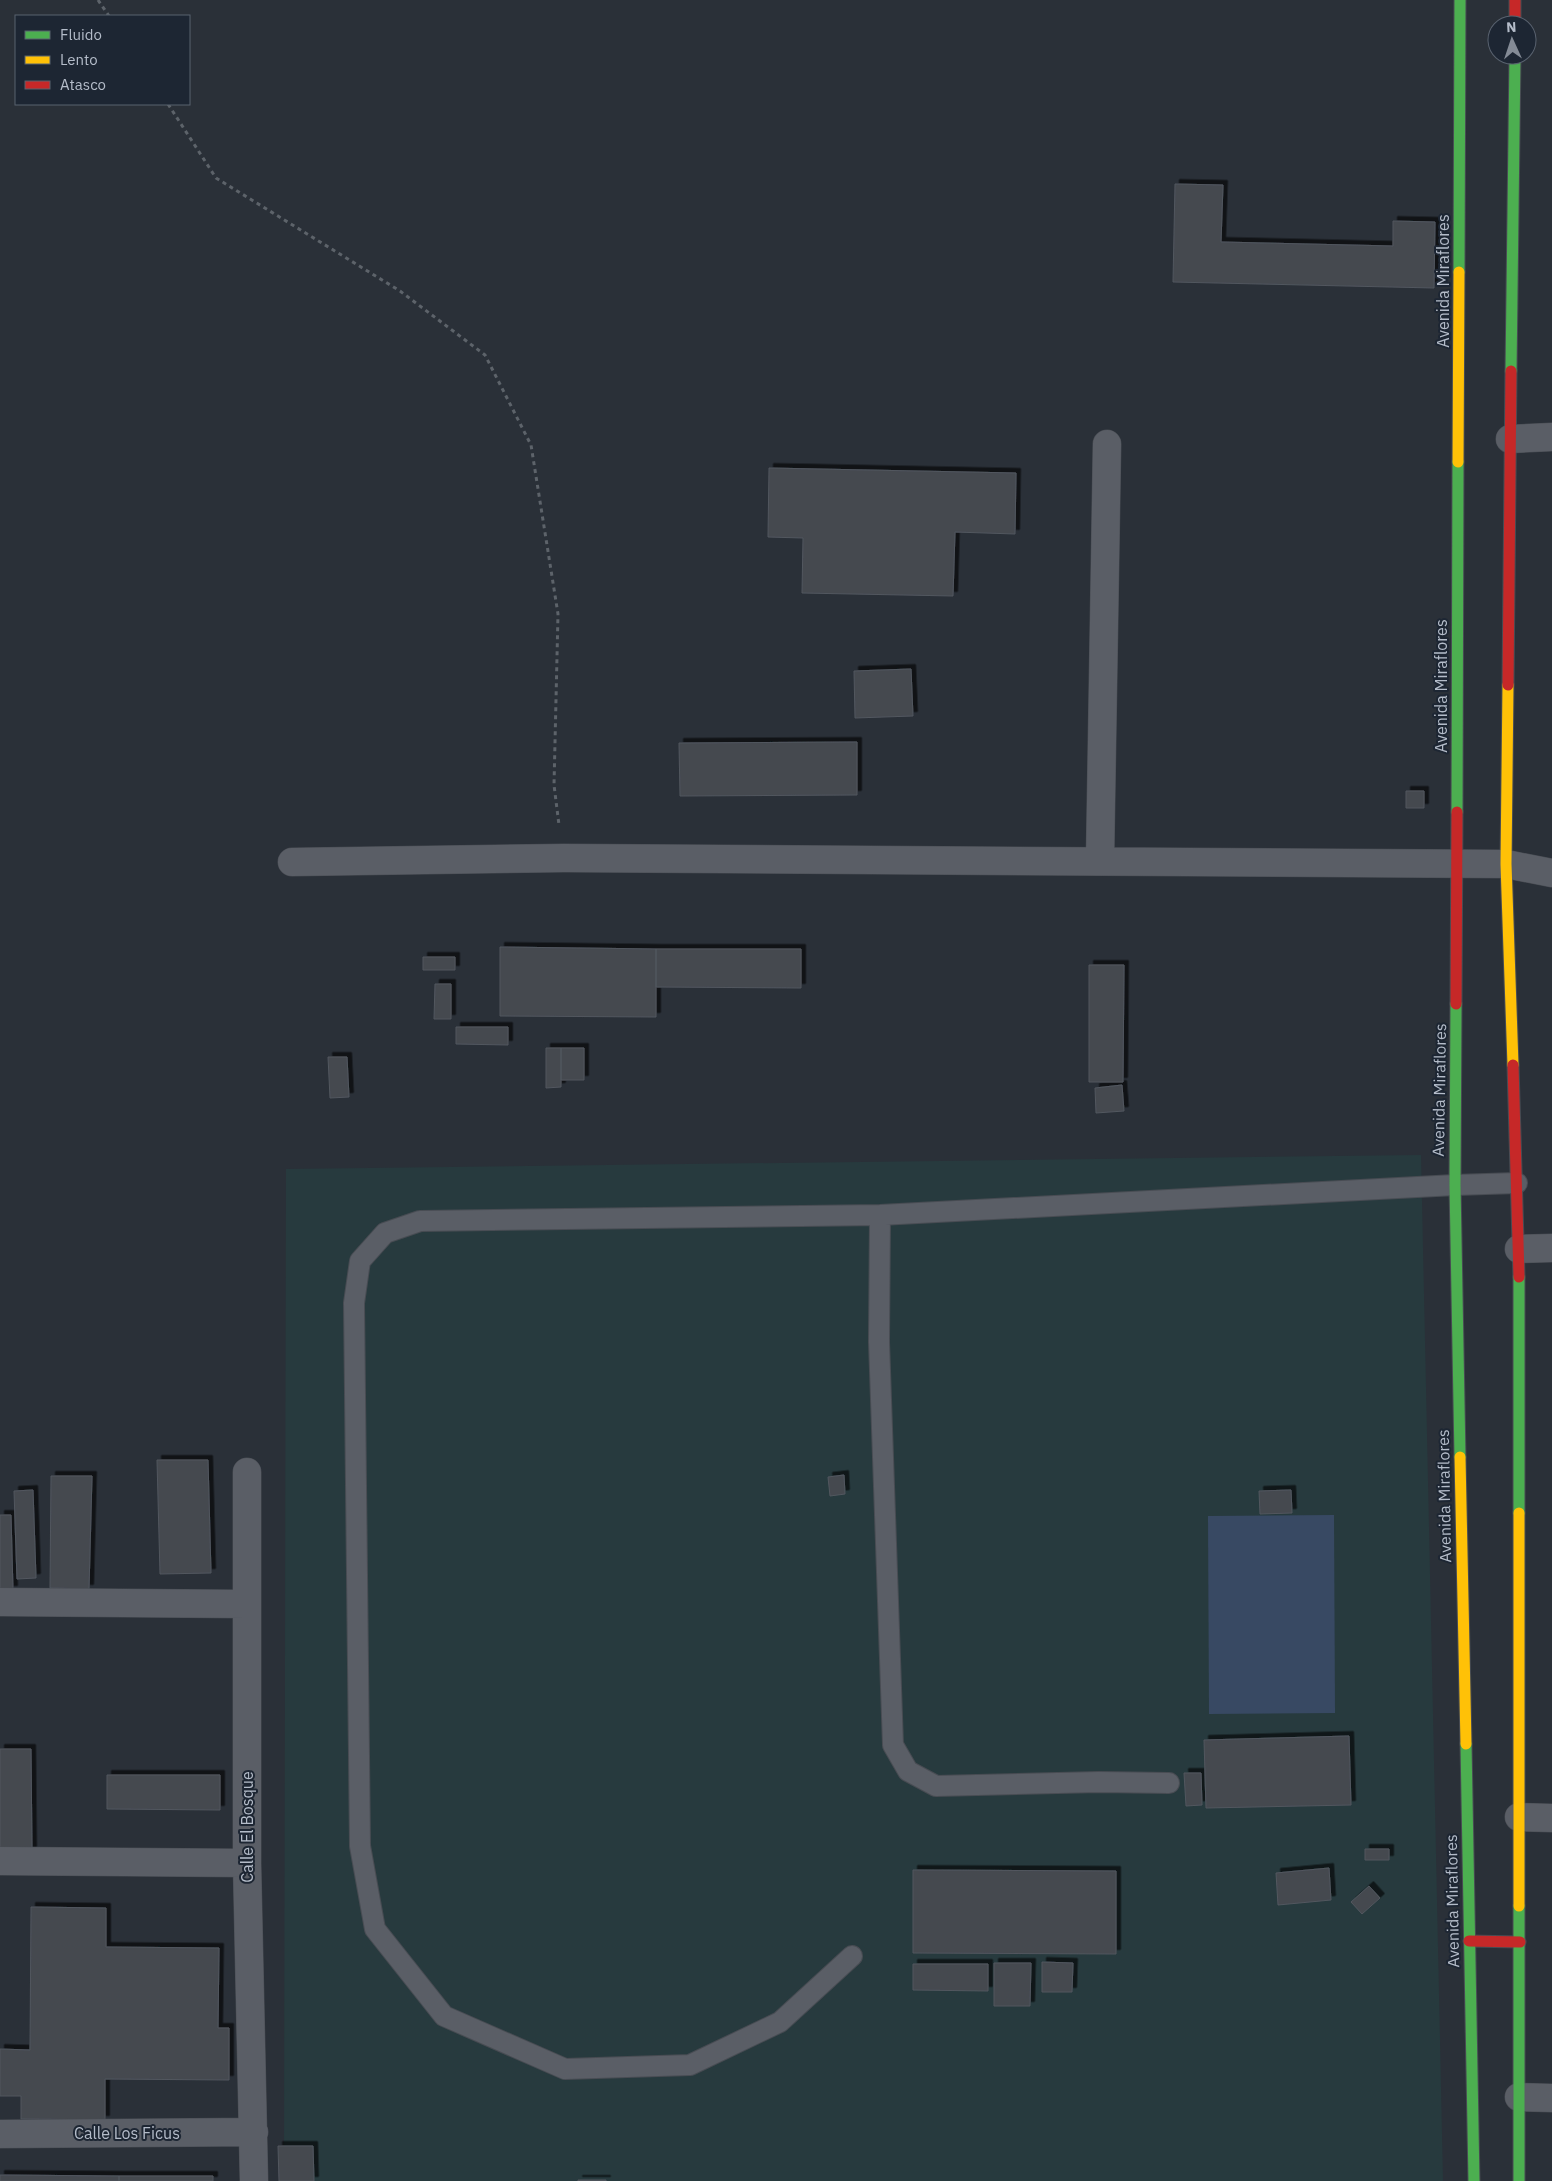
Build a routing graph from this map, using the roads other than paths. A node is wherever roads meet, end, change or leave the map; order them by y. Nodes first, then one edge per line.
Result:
1 (1460, 0) edge
2 (1515, 0) edge
3 (1515, 15) edge
4 (1514, 65) edge
5 (1552, 437) edge
6 (1510, 439) junction
7 (1107, 444) dead end
8 (1100, 861) junction
9 (292, 862) dead end
10 (1457, 864) junction
11 (1506, 864) junction
12 (1552, 874) edge
13 (1517, 1183) junction
14 (1454, 1185) junction
15 (880, 1216) junction
16 (1552, 1248) edge
17 (1519, 1249) junction
18 (246, 1472) dead end
19 (0, 1602) edge
20 (246, 1604) junction
21 (1169, 1783) dead end
22 (1519, 1817) junction
23 (1552, 1818) edge
24 (0, 1861) edge
25 (246, 1863) junction
26 (1469, 1941) junction
27 (1520, 1942) junction
28 (852, 1956) dead end
29 (1519, 2097) junction
30 (1552, 2098) edge
31 (254, 2132) junction
32 (0, 2134) edge
33 (254, 2181) edge
34 (1474, 2181) edge
35 (1519, 2181) edge

1 - 10 street, Avenida Miraflores
2 - 3 street
4 - 6 street
5 - 6 street
6 - 11 street
7 - 8 street
8 - 9 street
8 - 10 street
10 - 11 street
10 - 14 street, Avenida Miraflores
11 - 12 street
11 - 13 street
13 - 14 lane
13 - 17 street
14 - 15 lane
14 - 26 street, Avenida Miraflores
15 - 21 lane
15 - 28 lane
16 - 17 street
17 - 22 street
18 - 20 street, Calle El Bosque
19 - 20 street
20 - 25 street, Calle El Bosque
22 - 23 street
22 - 27 street
24 - 25 street
25 - 31 street, Calle El Bosque
26 - 27 street
26 - 34 street, Avenida Miraflores
27 - 29 street
29 - 30 street
29 - 35 street
31 - 32 street, Calle Los Ficus
31 - 33 street, Calle El Bosque

